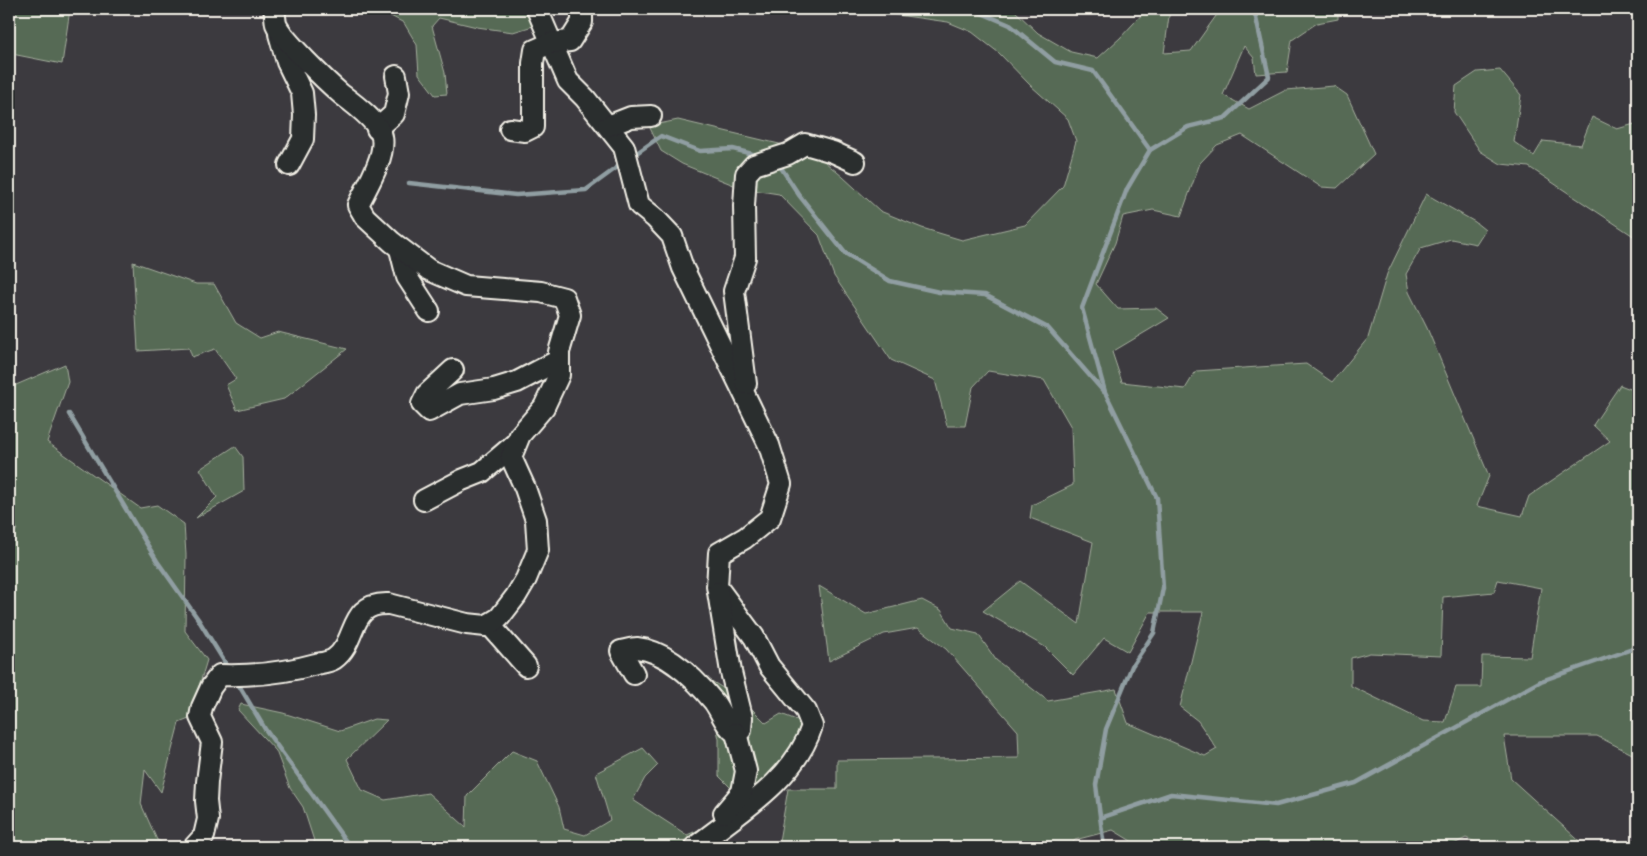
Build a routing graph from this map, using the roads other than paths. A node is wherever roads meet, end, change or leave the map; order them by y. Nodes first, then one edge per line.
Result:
1 (538, 9) edge
2 (582, 12) dead end
3 (275, 17) edge
4 (551, 42) junction
5 (396, 76) dead end
6 (650, 116) dead end
7 (608, 126) junction
8 (377, 129) junction
9 (510, 129) dead end
10 (855, 162) dead end
11 (289, 165) dead end
12 (400, 249) junction
13 (429, 310) dead end
14 (559, 360) junction
15 (453, 370) dead end
16 (749, 403) junction
17 (516, 443) junction
18 (424, 500) dead end
19 (717, 587) junction
20 (489, 624) junction
21 (526, 666) dead end
22 (634, 674) dead end
23 (736, 733) junction
24 (718, 829) junction
25 (194, 847) edge
26 (695, 847) edge

1 - 4 street
2 - 4 street
3 - 8 street
3 - 11 street
4 - 7 street
4 - 9 street
5 - 8 street
6 - 7 street
7 - 16 street
8 - 12 street
10 - 16 street
12 - 13 street
12 - 14 street
14 - 15 street
14 - 17 street
16 - 19 street
17 - 18 street
17 - 20 street
19 - 23 street
19 - 24 street
20 - 21 street
20 - 25 street
22 - 23 street
23 - 24 street
24 - 26 street

